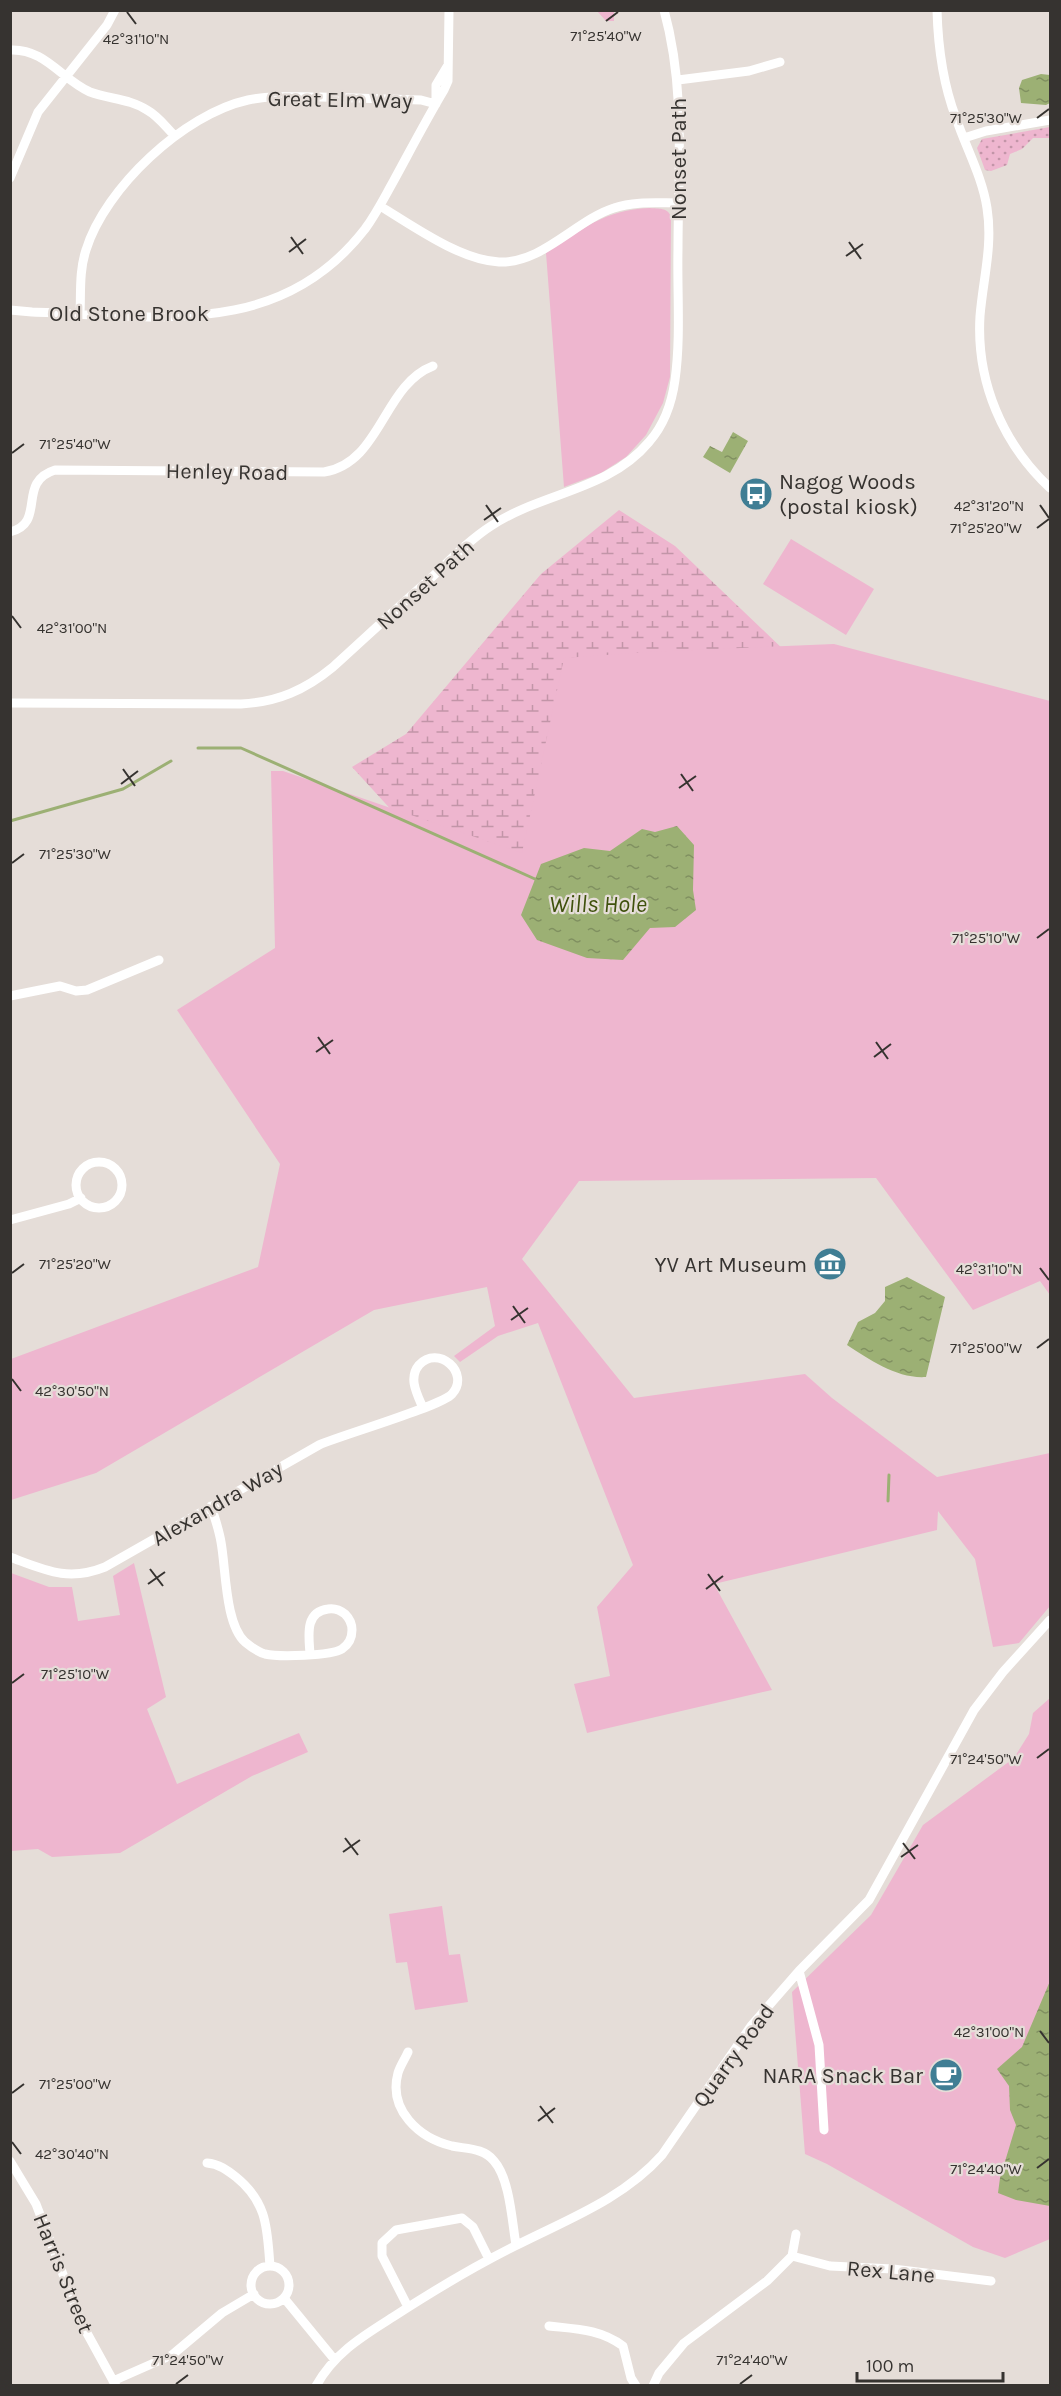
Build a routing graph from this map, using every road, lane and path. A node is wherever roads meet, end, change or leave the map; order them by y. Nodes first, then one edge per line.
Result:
1 (115, 10) edge
2 (449, 10) edge
3 (664, 10) edge
4 (937, 10) edge
5 (10, 51) edge
6 (780, 62) dead end
7 (66, 75) junction
8 (678, 80) junction
9 (436, 104) junction
10 (1050, 120) edge
11 (174, 135) junction
12 (964, 138) junction
13 (10, 178) edge
14 (678, 203) junction
15 (380, 206) junction
16 (10, 310) edge
17 (80, 314) junction
18 (433, 366) dead end
19 (1050, 488) edge
20 (10, 532) edge
21 (10, 703) edge
22 (159, 960) dead end
23 (10, 996) edge
24 (81, 1198) junction
25 (10, 1220) edge
26 (423, 1408) junction
27 (211, 1506) junction
28 (10, 1557) edge
29 (1050, 1620) edge
30 (310, 1654) junction
31 (799, 1971) junction
32 (408, 2052) dead end
33 (824, 2130) dead end
34 (10, 2161) edge
35 (207, 2163) dead end
36 (796, 2234) dead end
37 (516, 2246) junction
38 (792, 2256) junction
39 (489, 2259) junction
40 (270, 2266) junction
41 (992, 2281) dead end
42 (254, 2294) junction
43 (284, 2298) junction
44 (408, 2307) junction
45 (549, 2326) dead end
46 (334, 2359) junction
47 (115, 2383) edge
48 (316, 2385) edge
49 (636, 2385) edge
50 (653, 2385) edge

1 - 7 street
2 - 9 street, Old Stone Brook
3 - 8 street, Nonset Path
4 - 12 street
5 - 7 street
6 - 8 street
7 - 11 street
7 - 13 street
8 - 14 street, Nonset Path
9 - 11 street, Great Elm Way
9 - 15 street, Old Stone Brook
10 - 12 street
11 - 17 street, Great Elm Way
12 - 19 street
14 - 15 street
14 - 21 street, Nonset Path
15 - 17 street, Old Stone Brook
16 - 17 street, Old Stone Brook
18 - 20 street, Henley Road
22 - 23 street
24 - 24 street
24 - 25 street
26 - 26 street, Alexandra Way
26 - 27 street, Alexandra Way
27 - 28 street, Alexandra Way
27 - 30 street
29 - 31 street, Quarry Road
30 - 30 street
31 - 33 street
31 - 37 street, Quarry Road
32 - 37 street
34 - 47 street, Harris Street
35 - 40 street
36 - 38 street
37 - 39 street, Quarry Road
38 - 41 street, Rex Lane
38 - 50 street
39 - 44 street, Quarry Road
39 - 44 street
40 - 42 street
40 - 43 street
42 - 43 street
42 - 47 street
43 - 46 street
44 - 46 street, Quarry Road
45 - 49 street
46 - 48 street, Quarry Road

